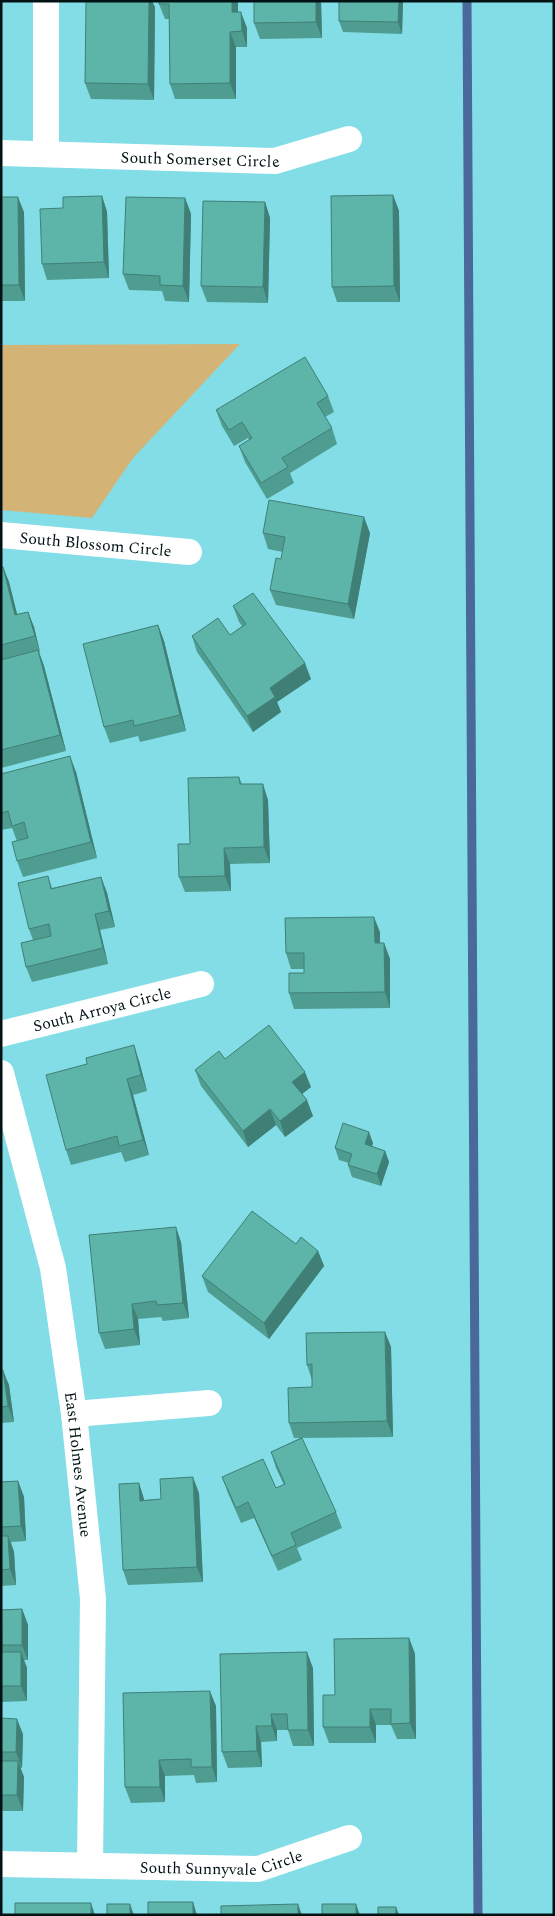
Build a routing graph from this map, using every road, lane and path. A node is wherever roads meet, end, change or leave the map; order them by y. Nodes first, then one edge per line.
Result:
1 (46, 1) edge
2 (349, 138) dead end
3 (1, 153) edge
4 (46, 154) junction
5 (1, 535) edge
6 (189, 552) dead end
7 (201, 984) dead end
8 (1, 1034) edge
9 (1, 1073) edge
10 (210, 1403) dead end
11 (74, 1414) junction
12 (349, 1838) dead end
13 (1, 1864) edge
14 (90, 1865) junction

1 - 4 street
2 - 4 street, South Somerset Circle
3 - 4 street, South Somerset Circle
5 - 6 street, South Blossom Circle
7 - 8 street, South Arroya Circle
9 - 11 street, East Holmes Avenue
10 - 11 street
11 - 14 street, East Holmes Avenue
12 - 14 street, South Sunnyvale Circle
13 - 14 street, South Sunnyvale Circle

